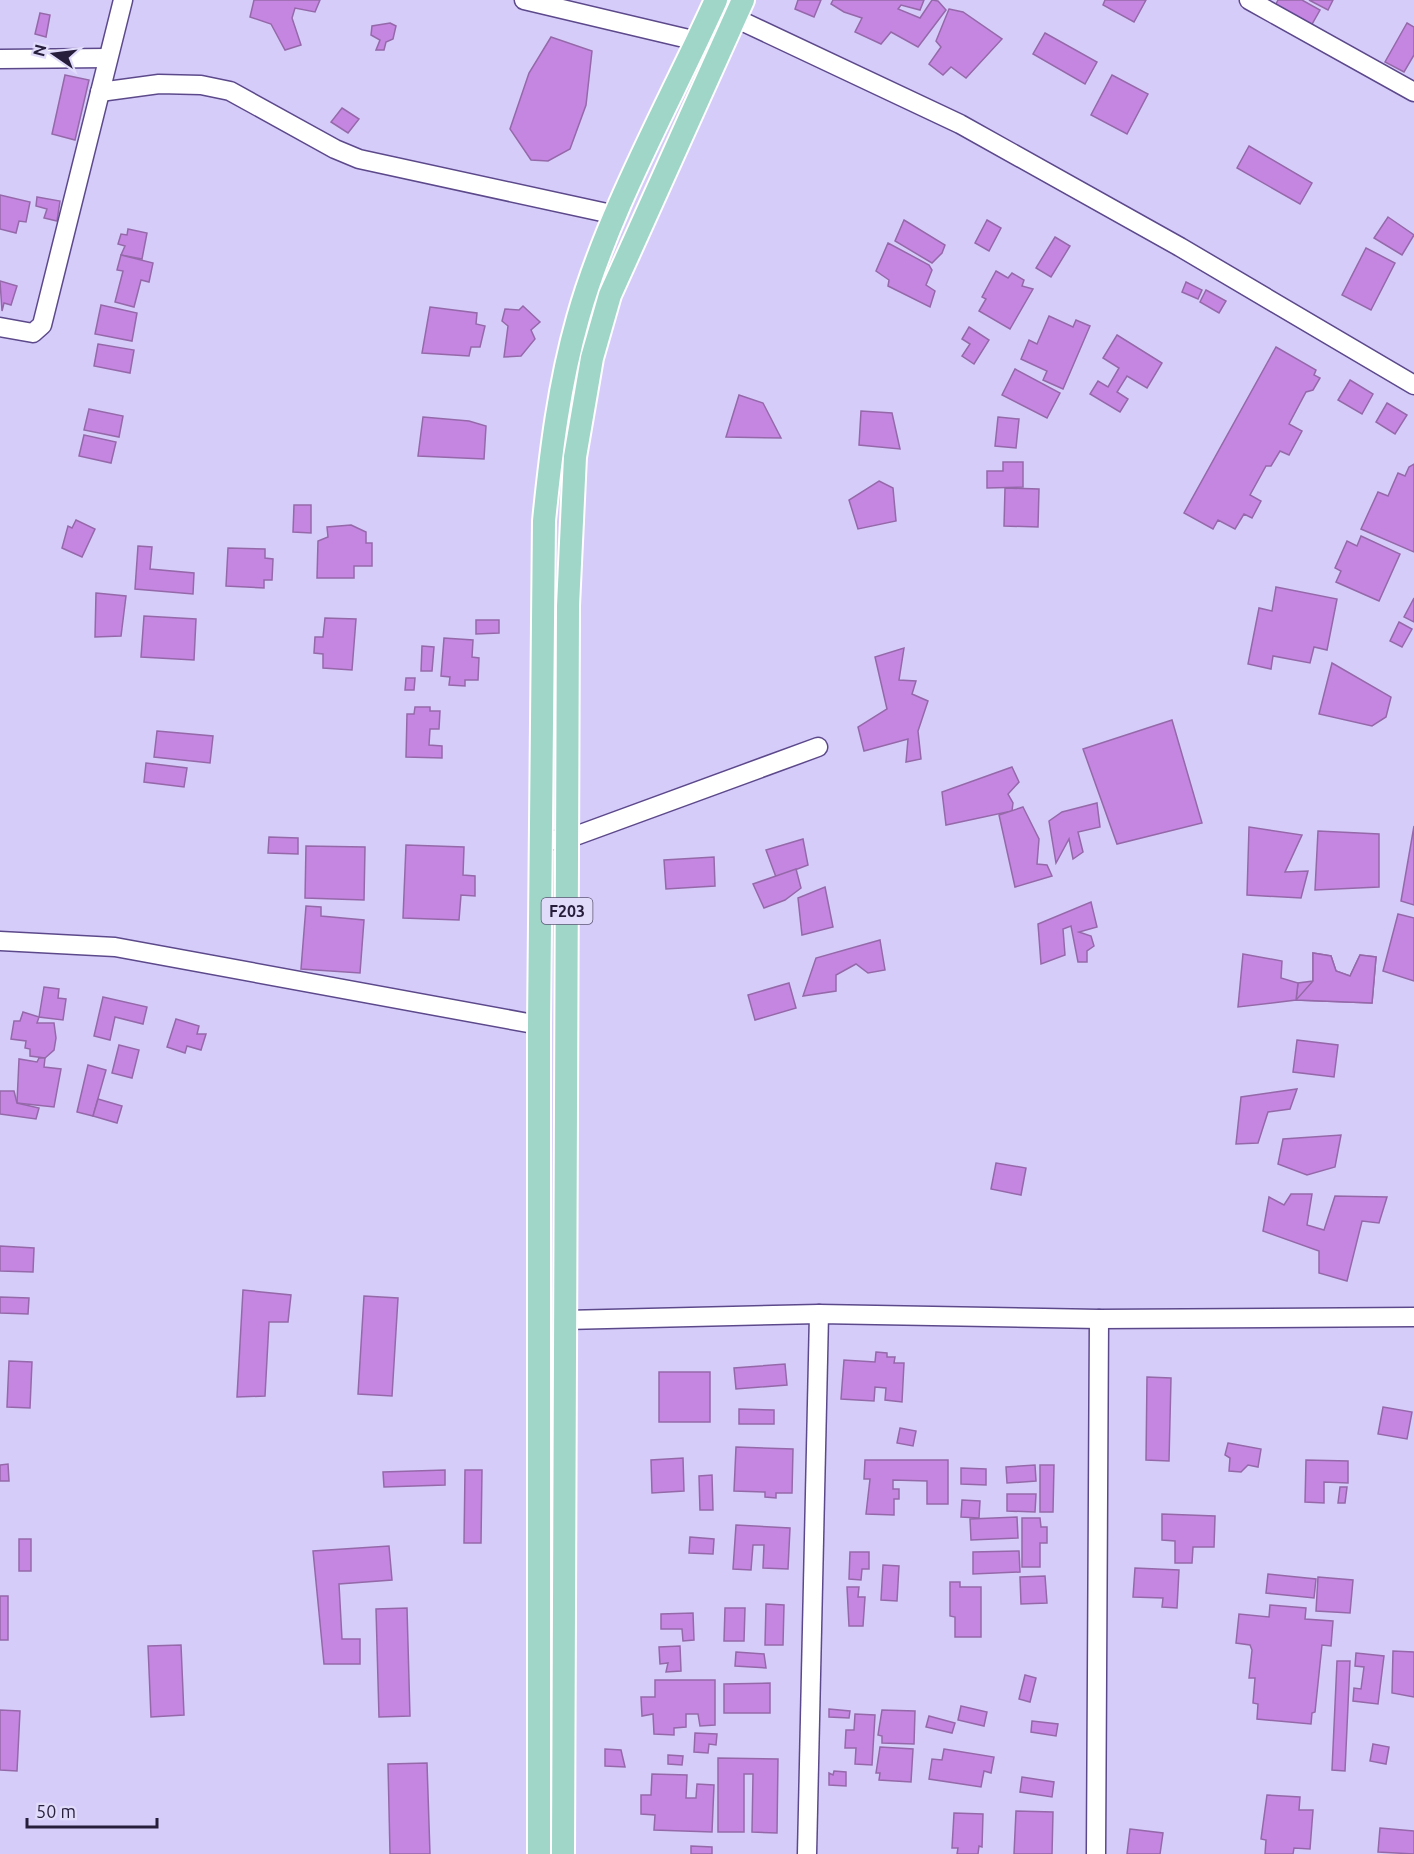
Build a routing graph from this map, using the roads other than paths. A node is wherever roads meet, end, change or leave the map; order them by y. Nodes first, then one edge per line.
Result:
1 (123, 0) edge
2 (524, 0) edge
3 (716, 0) edge
4 (1249, 0) edge
5 (739, 9) edge
6 (697, 41) junction
7 (108, 58) junction
8 (0, 59) edge
9 (100, 92) junction
10 (1414, 92) edge
11 (616, 215) junction
12 (0, 327) edge
13 (1414, 385) edge
14 (818, 747) dead end
15 (567, 839) junction
16 (541, 840) junction
17 (0, 941) edge
18 (539, 1024) junction
19 (819, 1314) junction
20 (1414, 1317) edge
21 (1099, 1318) junction
22 (565, 1320) junction
23 (539, 1854) edge
24 (563, 1854) edge
25 (807, 1854) edge
26 (1096, 1854) edge

1 - 7 street
2 - 6 street
3 - 6 main road, F203
4 - 10 street
5 - 13 street
5 - 15 main road, F203
6 - 11 main road, F203
7 - 8 street
7 - 9 street
9 - 11 street
9 - 12 street
11 - 16 main road, F203
14 - 15 street
15 - 16 street
15 - 22 main road, F203
16 - 18 main road, F203
17 - 18 street
18 - 23 main road, F203
19 - 21 street
19 - 22 street
19 - 25 street
20 - 21 street
21 - 26 street
22 - 24 main road, F203

